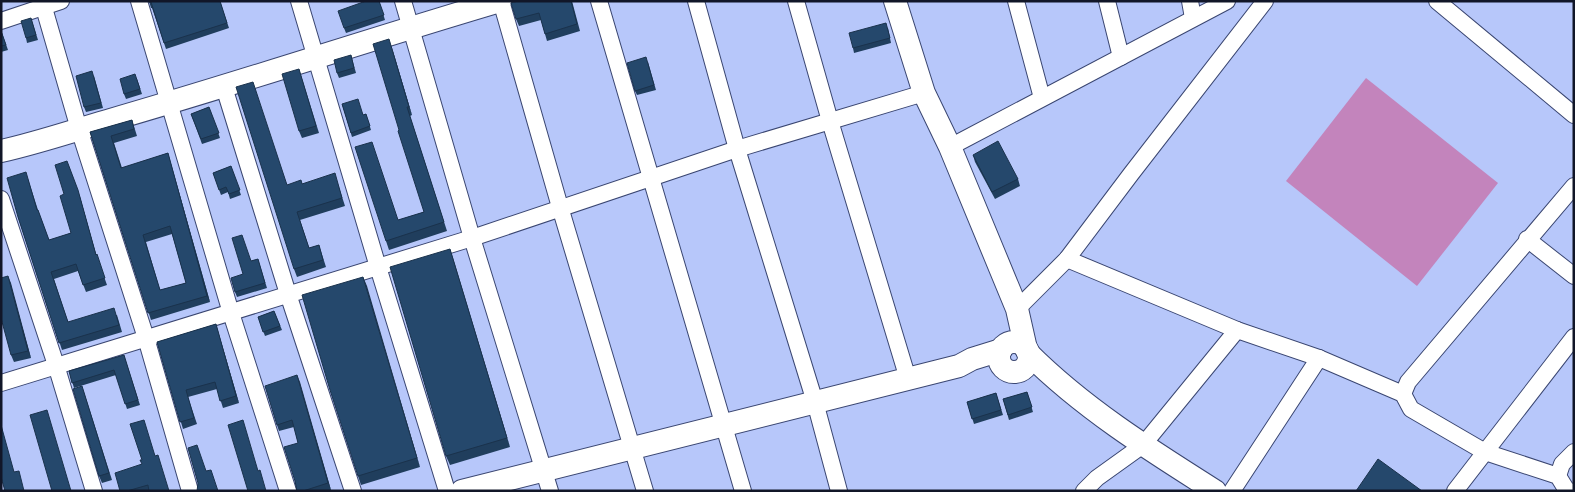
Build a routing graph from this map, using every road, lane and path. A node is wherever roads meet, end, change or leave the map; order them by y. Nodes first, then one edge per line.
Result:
1 (61, 1) edge
2 (139, 1) edge
3 (300, 1) edge
4 (402, 1) edge
5 (500, 1) edge
6 (599, 1) edge
7 (696, 1) edge
8 (796, 1) edge
9 (895, 1) edge
10 (1016, 1) edge
11 (1107, 1) edge
12 (1190, 1) edge
13 (1227, 1) edge
14 (1265, 1) edge
15 (1437, 1) edge
16 (43, 4) edge
17 (1193, 18) junction
18 (1, 20) edge
19 (411, 28) junction
20 (316, 56) junction
21 (1121, 57) junction
22 (224, 87) junction
23 (924, 93) junction
24 (1042, 98) junction
25 (170, 103) junction
26 (1574, 115) edge
27 (830, 121) junction
28 (79, 129) junction
29 (950, 147) junction
30 (737, 149) junction
31 (1, 151) edge
32 (651, 176) junction
33 (1574, 186) edge
34 (1, 199) edge
35 (560, 207) junction
36 (472, 238) junction
37 (1527, 239) junction
38 (1067, 259) junction
39 (378, 267) junction
40 (1574, 276) edge
41 (288, 294) junction
42 (1017, 309) junction
43 (232, 313) junction
44 (1237, 330) junction
45 (1574, 337) edge
46 (146, 338) junction
47 (1013, 357) junction
48 (1319, 358) junction
49 (56, 365) junction
50 (908, 379) junction
51 (1, 383) edge
52 (1403, 394) junction
53 (815, 402) junction
54 (723, 426) junction
55 (1143, 445) junction
56 (632, 448) junction
57 (1485, 452) junction
58 (1574, 452) edge
59 (1558, 476) junction
60 (547, 481) edge
61 (94, 491) edge
62 (190, 491) edge
63 (288, 491) edge
64 (353, 491) edge
65 (447, 491) edge
66 (462, 491) edge
67 (644, 491) edge
68 (743, 491) edge
69 (840, 491) edge
70 (1084, 491) edge
71 (1215, 491) edge
72 (1232, 491) edge
73 (1455, 491) edge
74 (1569, 491) edge

1 - 16 street
2 - 25 street
3 - 20 street
4 - 19 street
5 - 19 street
5 - 35 street
6 - 32 street
7 - 30 street
8 - 27 street
9 - 23 street
10 - 24 street
11 - 21 street
12 - 17 street
13 - 17 street
14 - 38 street
15 - 26 street
16 - 18 street
16 - 28 street
17 - 21 street
19 - 20 street
19 - 36 street
20 - 22 street
20 - 39 street
21 - 24 street
22 - 25 street
22 - 41 street
23 - 27 street
23 - 29 street
24 - 29 street
25 - 28 street
25 - 43 street
27 - 30 street
27 - 50 street
28 - 31 street
28 - 46 street
29 - 42 street
30 - 32 street
30 - 53 street
32 - 35 street
32 - 54 street
33 - 37 street
34 - 49 street
35 - 36 street
35 - 56 street
36 - 39 street
36 - 60 street
37 - 40 street
37 - 52 street
38 - 42 street
38 - 44 street
39 - 41 street
39 - 65 street
41 - 43 street
41 - 64 street
42 - 47 street
43 - 46 street
43 - 63 street
44 - 48 street
44 - 55 street
45 - 57 street
46 - 49 street
46 - 62 street
47 - 50 street
47 - 55 street
48 - 52 street
48 - 72 street
49 - 51 street
49 - 61 street
50 - 53 street
52 - 57 street
53 - 54 street
53 - 69 street
54 - 56 street
54 - 68 street
55 - 70 street
55 - 71 street
56 - 60 street
56 - 67 street
57 - 59 street
57 - 73 street
58 - 59 street
59 - 74 street
60 - 66 street

